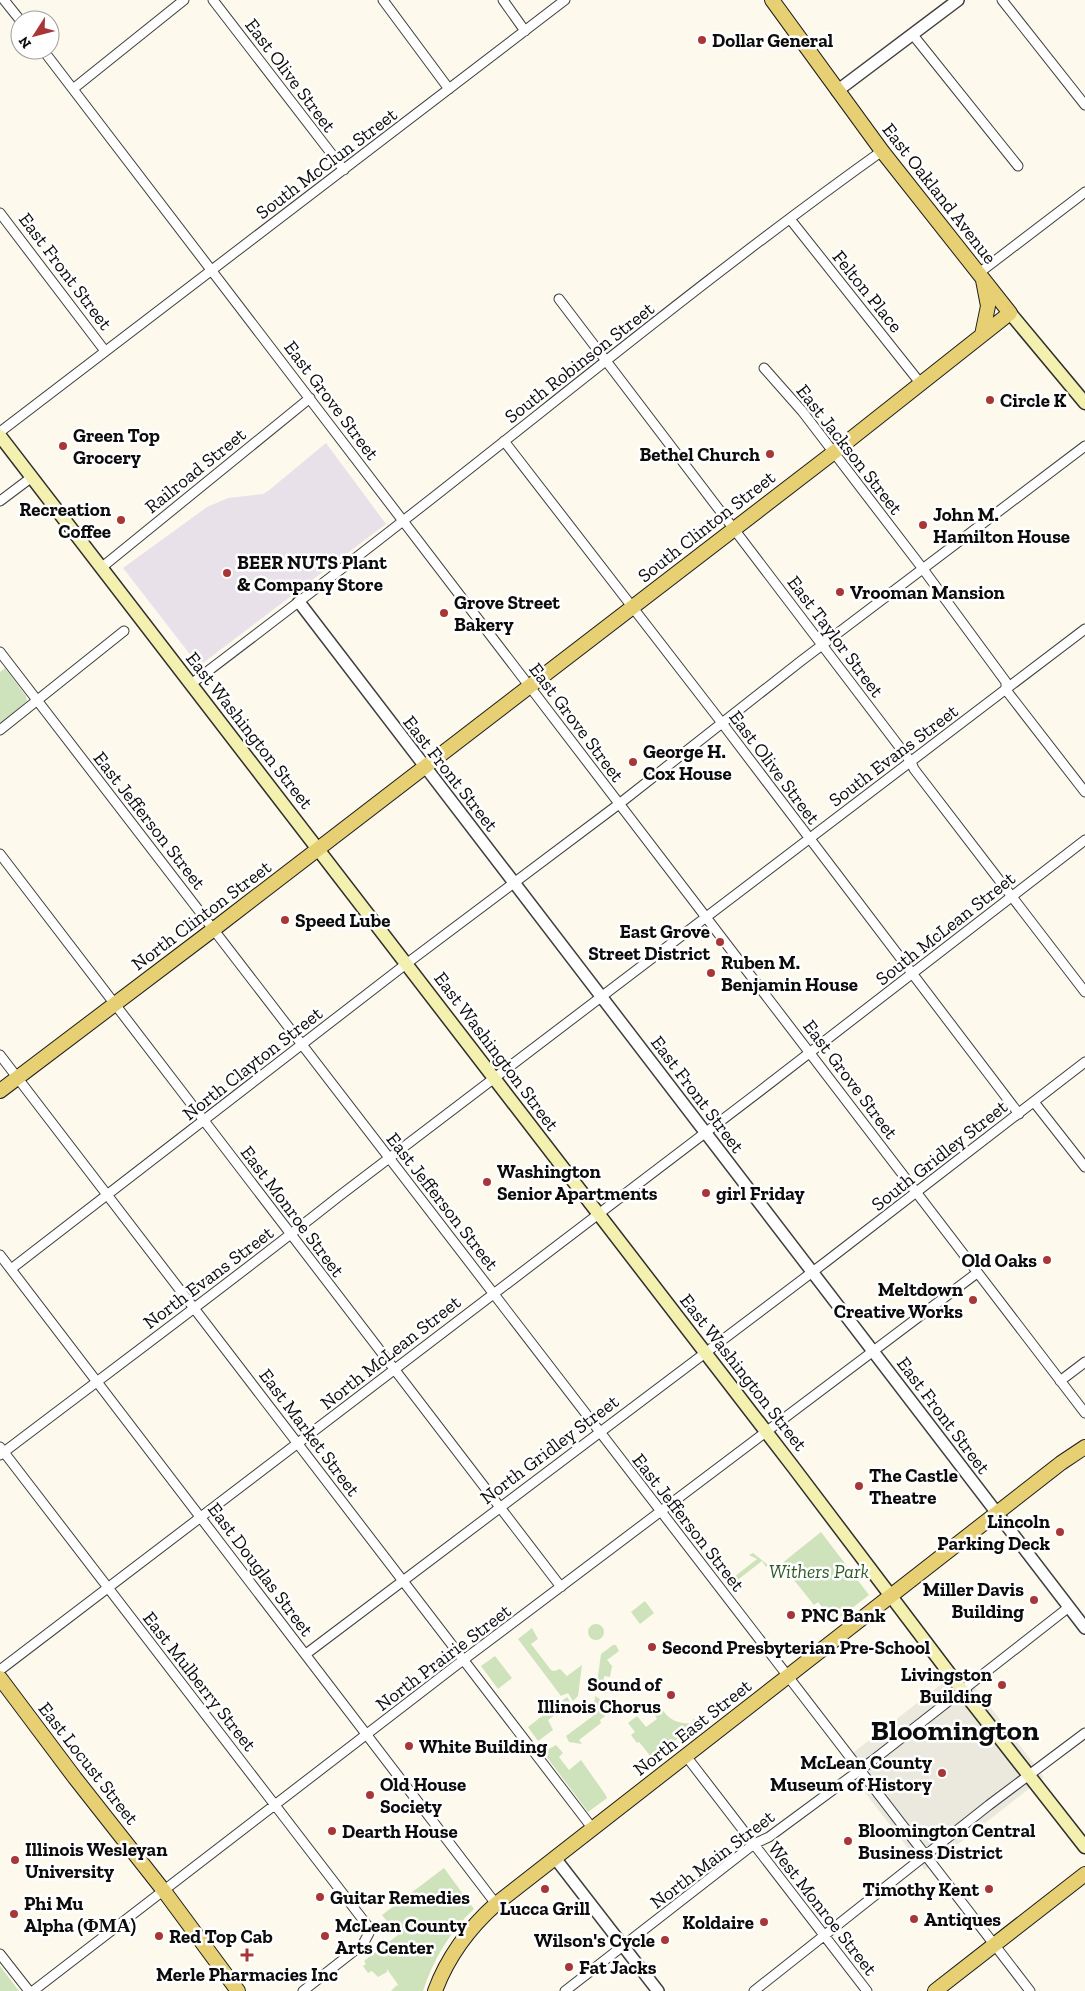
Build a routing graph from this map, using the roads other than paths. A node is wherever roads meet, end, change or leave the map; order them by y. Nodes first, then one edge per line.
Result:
1 (4, 0) edge
2 (184, 0) edge
3 (213, 0) edge
4 (383, 0) edge
5 (503, 0) edge
6 (565, 0) edge
7 (772, 0) edge
8 (958, 0) edge
9 (1002, 0) edge
10 (12, 10) edge
11 (525, 31) junction
12 (913, 35) junction
13 (51, 60) edge
14 (73, 89) junction
15 (449, 89) junction
16 (837, 92) junction
17 (1085, 105) edge
18 (882, 152) junction
19 (1018, 166) dead end
20 (344, 170) junction
21 (1085, 192) edge
22 (0, 213) edge
23 (790, 219) junction
24 (212, 270) junction
25 (981, 275) junction
26 (559, 299) dead end
27 (1010, 313) junction
28 (982, 335) junction
29 (105, 351) junction
30 (606, 361) junction
31 (764, 368) dead end
32 (921, 384) junction
33 (310, 398) junction
34 (1085, 403) edge
35 (0, 432) edge
36 (0, 436) edge
37 (504, 441) junction
38 (1085, 446) edge
39 (832, 453) junction
40 (32, 477) junction
41 (0, 501) edge
42 (404, 521) junction
43 (734, 528) junction
44 (101, 568) junction
45 (923, 568) junction
46 (299, 602) junction
47 (631, 608) junction
48 (1085, 630) edge
49 (124, 631) dead end
50 (823, 645) junction
51 (0, 652) edge
52 (191, 684) junction
53 (529, 686) junction
54 (1006, 690) junction
55 (38, 701) junction
56 (722, 723) junction
57 (0, 730) edge
58 (911, 762) junction
59 (424, 767) junction
60 (1085, 792) edge
61 (619, 804) junction
62 (809, 839) junction
63 (1085, 840) edge
64 (318, 849) junction
65 (0, 854) edge
66 (514, 883) junction
67 (1012, 896) junction
68 (707, 917) junction
69 (214, 929) junction
70 (406, 964) junction
71 (913, 973) junction
72 (1085, 992) edge
73 (601, 996) junction
74 (115, 1004) junction
75 (302, 1045) junction
76 (810, 1053) junction
77 (0, 1056) edge
78 (1085, 1062) edge
79 (17, 1078) junction
80 (495, 1079) junction
81 (0, 1090) edge
82 (1034, 1102) junction
83 (1019, 1114) junction
84 (204, 1121) junction
85 (705, 1133) junction
86 (390, 1159) junction
87 (1085, 1166) edge
88 (917, 1192) junction
89 (108, 1196) junction
90 (598, 1214) junction
91 (291, 1234) junction
92 (0, 1255) edge
93 (11, 1269) junction
94 (813, 1272) junction
95 (977, 1273) junction
96 (493, 1293) junction
97 (194, 1308) junction
98 (873, 1351) junction
99 (705, 1352) junction
100 (1085, 1362) edge
101 (394, 1370) junction
102 (1060, 1381) junction
103 (98, 1382) junction
104 (1085, 1414) edge
105 (600, 1432) junction
106 (766, 1432) junction
107 (297, 1443) junction
108 (1085, 1447) edge
109 (1, 1451) edge
110 (500, 1506) junction
111 (661, 1512) junction
112 (997, 1513) junction
113 (201, 1518) junction
114 (403, 1581) junction
115 (561, 1587) junction
116 (108, 1589) junction
117 (891, 1595) junction
118 (1069, 1607) junction
119 (1085, 1628) edge
120 (306, 1654) junction
121 (464, 1661) junction
122 (0, 1670) edge
123 (788, 1676) junction
124 (0, 1678) edge
125 (962, 1690) junction
126 (1085, 1733) edge
127 (368, 1736) junction
128 (686, 1756) junction
129 (860, 1769) junction
130 (1030, 1776) junction
131 (276, 1805) junction
132 (593, 1829) junction
133 (754, 1844) junction
134 (1085, 1847) edge
135 (926, 1856) junction
136 (555, 1858) junction
137 (1085, 1874) edge
138 (164, 1891) junction
139 (496, 1904) junction
140 (825, 1936) junction
141 (994, 1945) junction
142 (623, 1946) junction
143 (0, 1954) edge
144 (29, 1991) edge
145 (33, 1991) edge
146 (238, 1991) edge
147 (302, 1991) edge
148 (435, 1991) edge
149 (565, 1991) edge
150 (658, 1991) edge
151 (754, 1991) edge
152 (867, 1991) edge
153 (935, 1991) edge
154 (1030, 1991) edge

1 - 10 street
2 - 14 street
3 - 20 street, East Olive Street
4 - 15 street
5 - 11 street
6 - 11 street, South McClun Street
7 - 16 main road, East Oakland Avenue
8 - 12 street
9 - 17 street
11 - 15 street, South McClun Street
12 - 16 street
12 - 19 street
13 - 14 street, East Grove Street
14 - 24 street, East Grove Street
15 - 20 street, South McClun Street
16 - 18 main road, East Oakland Avenue
18 - 23 street, South Robinson Street
18 - 25 main road, East Oakland Avenue
20 - 24 street, South McClun Street
21 - 25 street
22 - 29 street, East Front Street
23 - 30 street, South Robinson Street
23 - 32 street, Felton Place
24 - 29 street, South McClun Street
24 - 33 street, East Grove Street
25 - 27 main road, East Oakland Avenue
25 - 28 main road
26 - 30 street, East Taylor Street
27 - 28 main road, South Clinton Street
27 - 34 main road, East Oakland Avenue
28 - 32 main road, South Clinton Street
29 - 35 street, South McClun Street
30 - 37 street, South Robinson Street
30 - 43 street, East Taylor Street
31 - 39 street, East Jackson Street
32 - 39 main road, South Clinton Street
33 - 42 street, East Grove Street
33 - 44 street, Railroad Street
36 - 40 main road, East Washington Street
37 - 42 street, South Robinson Street
37 - 47 street, East Olive Street
38 - 45 street, North Clayton Street
39 - 43 main road, South Clinton Street
39 - 45 street, East Jackson Street
40 - 41 street
40 - 44 main road, East Washington Street
42 - 46 street, South Robinson Street
42 - 53 street, East Grove Street
43 - 47 main road, South Clinton Street
43 - 50 street, East Taylor Street
44 - 52 main road, East Washington Street
45 - 50 street, North Clayton Street
45 - 54 street, East Jackson Street
46 - 52 street, South Robinson Street
46 - 59 street, East Front Street
47 - 53 main road, South Clinton Street
47 - 56 street, East Olive Street
48 - 54 street, South Evans Street
49 - 55 street
50 - 56 street, North Clayton Street
50 - 58 street, East Taylor Street
51 - 55 street, East Jefferson Street
52 - 64 main road, East Washington Street
53 - 59 main road, South Clinton Street
53 - 61 street, East Grove Street
54 - 58 street, South Evans Street
54 - 60 street, East Jackson Street
55 - 57 street
55 - 69 street, East Jefferson Street
56 - 61 street, North Clayton Street
56 - 62 street, East Olive Street
58 - 62 street, South Evans Street
58 - 67 street, East Taylor Street
59 - 64 main road, North Clinton Street
59 - 66 street, East Front Street
61 - 66 street, North Clayton Street
61 - 68 street, East Grove Street
62 - 68 street, South Evans Street
62 - 71 street, East Olive Street
63 - 67 street, South McLean Street
64 - 69 main road, North Clinton Street
64 - 70 main road, East Washington Street
65 - 74 street, East Monroe Street
66 - 70 street, North Clayton Street
66 - 73 street, East Front Street
67 - 71 street, South McLean Street
67 - 72 street, East Taylor Street
68 - 73 street, South Evans Street
68 - 76 street, East Grove Street
69 - 74 main road, North Clinton Street
69 - 75 street, East Jefferson Street
70 - 75 street, North Clayton Street
70 - 80 main road, East Washington Street
71 - 76 street, South McLean Street
71 - 83 street, East Olive Street
73 - 80 street, North Evans Street
73 - 85 street, East Front Street
74 - 79 main road, North Clinton Street
74 - 84 street, East Monroe Street
75 - 84 street, North Clayton Street
75 - 86 street, East Jefferson Street
76 - 85 street, South McLean Street
76 - 88 street, East Grove Street
77 - 79 street, East Market Street
78 - 82 street, South Gridley Street
79 - 81 main road, North Clinton Street
79 - 89 street, East Market Street
80 - 86 street, North Evans Street
80 - 90 main road, East Washington Street
82 - 83 street, South Gridley Street
82 - 87 street
83 - 88 street, South Gridley Street
84 - 89 street, North Clayton Street
84 - 91 street, East Monroe Street
85 - 90 street, North McLean Street
85 - 94 street, East Front Street
86 - 91 street, North Evans Street
86 - 96 street, East Jefferson Street
88 - 94 street, South Gridley Street
88 - 95 street, East Grove Street
89 - 93 street, North Clayton Street
89 - 97 street, East Market Street
90 - 96 street, North McLean Street
90 - 99 main road, East Washington Street
91 - 97 street, North Evans Street
91 - 101 street, East Monroe Street
92 - 93 street, East Douglas Street
93 - 103 street, East Douglas Street
94 - 98 street, East Front Street
94 - 99 street, North Gridley Street
95 - 98 street, North Prairie Street
95 - 102 street, East Grove Street
96 - 101 street, North McLean Street
96 - 105 street, East Jefferson Street
97 - 103 street, North Evans Street
97 - 107 street, East Market Street
98 - 106 street, North Prairie Street
98 - 112 street, East Front Street
99 - 105 street, North Gridley Street
99 - 106 main road, East Washington Street
100 - 102 street
101 - 107 street, North McLean Street
101 - 110 street, East Monroe Street
102 - 104 street, East Grove Street
103 - 109 street, North Evans Street
103 - 113 street, East Douglas Street
105 - 110 street, North Gridley Street
105 - 111 street, East Jefferson Street
106 - 111 street, North Prairie Street
106 - 117 main road, East Washington Street
107 - 113 street, North McLean Street
107 - 114 street, East Market Street
108 - 112 main road, North East Street
109 - 116 street, East Mulberry Street
110 - 114 street, North Gridley Street
110 - 115 street, East Monroe Street
111 - 115 street, North Prairie Street
111 - 123 street, East Jefferson Street
112 - 117 main road, North East Street
112 - 118 street, East Front Street
113 - 116 street, North McLean Street
113 - 120 street, East Douglas Street
114 - 120 street, North Gridley Street
114 - 121 street, East Market Street
115 - 121 street, North Prairie Street
116 - 122 street, North McLean Street
116 - 131 street, East Mulberry Street
117 - 123 main road, North East Street
117 - 125 main road, East Washington Street
118 - 119 street, East Front Street
118 - 125 street, North Main Street
120 - 127 street, East Douglas Street
121 - 127 street, North Prairie Street
121 - 132 street, East Market Street
123 - 128 main road, North East Street
123 - 129 street, East Jefferson Street
124 - 138 main road, East Locust Street
125 - 129 street, North Main Street
125 - 130 main road, East Washington Street
126 - 130 street
127 - 131 street, North Prairie Street
127 - 139 street, East Douglas Street
128 - 132 main road, North East Street
128 - 133 street
129 - 133 street, North Main Street
129 - 135 street, East Jefferson Street
130 - 134 main road, East Washington Street
130 - 135 street
131 - 138 street, North Prairie Street
131 - 147 street, East Mulberry Street
132 - 136 main road, North East Street
133 - 140 street, West Monroe Street
133 - 142 street, North Main Street
135 - 140 street
135 - 141 street, East Jefferson Street
136 - 139 main road, North East Street
136 - 142 street
137 - 141 main road
138 - 145 street, North Prairie Street
138 - 146 main road, East Locust Street
139 - 148 main road, North East Street
140 - 151 street
140 - 152 street, West Monroe Street
141 - 153 main road
141 - 154 street, East Jefferson Street
142 - 149 street, North Main Street
142 - 150 street
143 - 144 street

